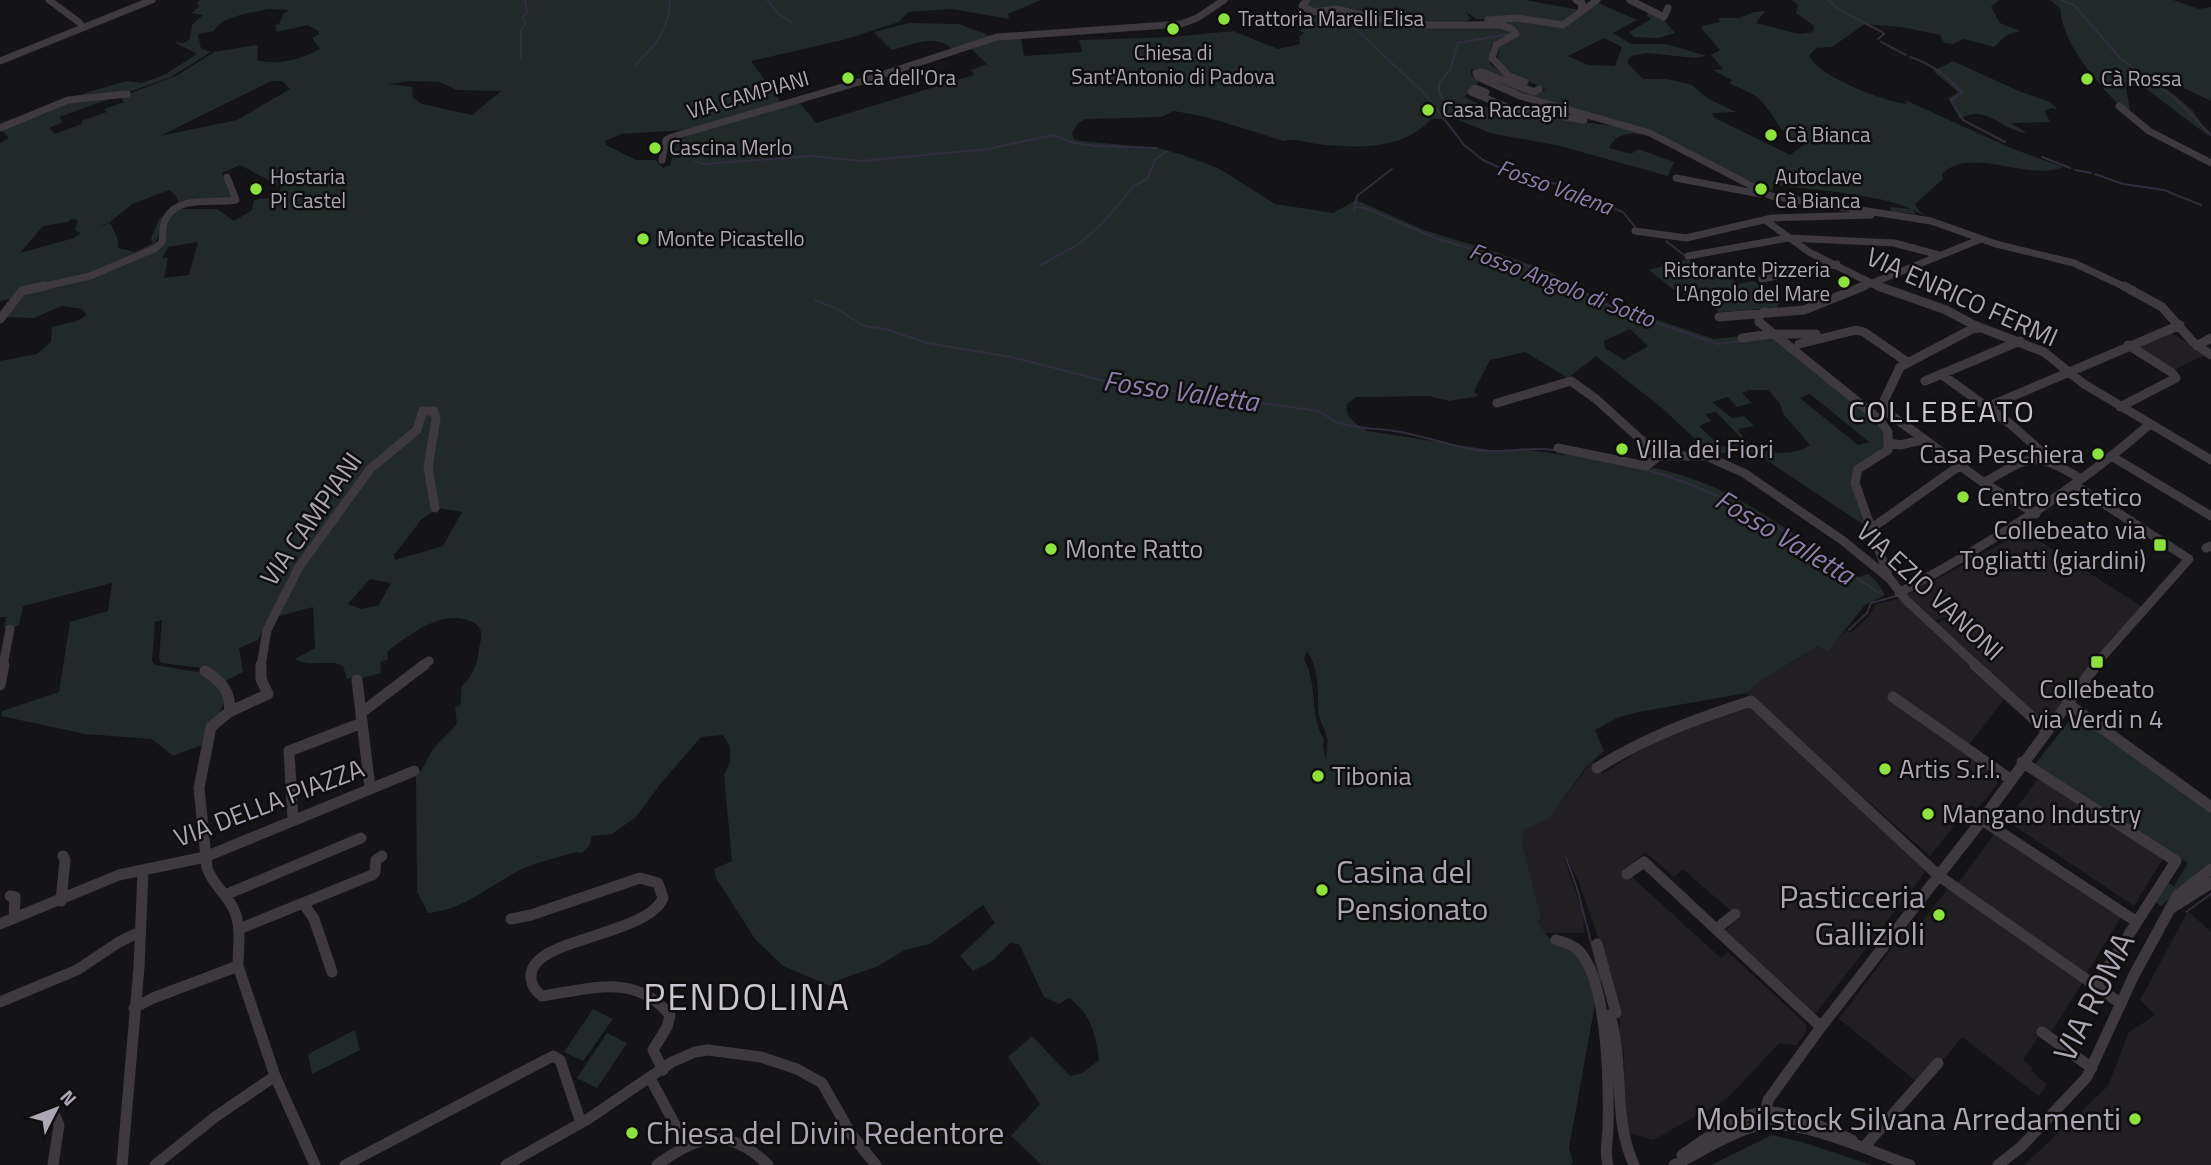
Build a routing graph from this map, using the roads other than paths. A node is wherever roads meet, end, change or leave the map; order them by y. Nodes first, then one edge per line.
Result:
1 (49, 0) edge
2 (150, 0) edge
3 (158, 0) edge
4 (1224, 0) edge
5 (1307, 0) edge
6 (1576, 0) edge
7 (1597, 0) edge
8 (1630, 0) edge
9 (1668, 8) dead end
10 (1581, 11) junction
11 (121, 13) junction
12 (1466, 23) junction
13 (86, 24) junction
14 (0, 61) edge
15 (1486, 92) dead end
16 (127, 94) dead end
17 (2119, 106) dead end
18 (1627, 125) junction
19 (0, 128) edge
20 (662, 160) dead end
21 (2211, 163) edge
22 (227, 177) dead end
23 (1676, 178) dead end
24 (1771, 196) junction
25 (1892, 215) junction
26 (1765, 220) junction
27 (1635, 231) dead end
28 (1788, 238) junction
29 (1975, 239) junction
30 (1939, 255) junction
31 (1688, 256) dead end
32 (1837, 264) junction
33 (1762, 279) dead end
34 (1874, 283) junction
35 (1761, 316) junction
36 (1719, 317) dead end
37 (0, 319) edge
38 (1976, 327) junction
39 (2174, 327) junction
40 (1772, 332) junction
41 (1816, 334) dead end
42 (1742, 338) dead end
43 (2211, 338) edge
44 (2020, 341) junction
45 (2195, 343) junction
46 (1799, 344) dead end
47 (2128, 345) junction
48 (2211, 355) edge
49 (1907, 362) junction
50 (2069, 371) junction
51 (1941, 374) junction
52 (1925, 381) dead end
53 (1497, 403) dead end
54 (1883, 407) junction
55 (1987, 407) junction
56 (2120, 407) junction
57 (1866, 409) junction
58 (2150, 424) junction
59 (1922, 440) junction
60 (1889, 443) junction
61 (2211, 446) edge
62 (1562, 452) dead end
63 (2200, 453) junction
64 (1660, 456) junction
65 (2113, 457) junction
66 (2044, 458) junction
67 (2211, 460) edge
68 (1959, 466) junction
69 (2078, 482) junction
70 (1984, 483) junction
71 (435, 508) dead end
72 (2036, 514) junction
73 (2211, 516) edge
74 (1871, 528) junction
75 (1890, 579) junction
76 (1899, 593) junction
77 (10, 629) dead end
78 (429, 661) dead end
79 (205, 671) dead end
80 (357, 680) dead end
81 (0, 685) edge
82 (1894, 696) dead end
83 (2067, 703) junction
84 (229, 712) junction
85 (361, 718) junction
86 (2046, 730) junction
87 (2022, 762) junction
88 (1598, 768) dead end
89 (414, 771) dead end
90 (2010, 779) junction
91 (370, 788) junction
92 (2211, 807) edge
93 (1982, 820) junction
94 (293, 821) junction
95 (361, 838) dead end
96 (63, 856) dead end
97 (382, 856) dead end
98 (205, 857) junction
99 (2211, 869) edge
100 (143, 872) junction
101 (1628, 874) dead end
102 (1939, 876) junction
103 (2211, 883) edge
104 (225, 895) junction
105 (10, 896) dead end
106 (61, 901) junction
107 (304, 904) junction
108 (2173, 907) junction
109 (1735, 914) dead end
110 (14, 917) junction
111 (511, 919) dead end
112 (2137, 922) junction
113 (0, 924) edge
114 (239, 929) junction
115 (1716, 929) junction
116 (140, 932) junction
117 (1556, 940) dead end
118 (1597, 944) dead end
119 (239, 966) junction
120 (332, 972) dead end
121 (2096, 986) junction
122 (0, 1002) edge
123 (2120, 1003) junction
124 (134, 1008) junction
125 (1606, 1016) junction
126 (1821, 1027) junction
127 (2042, 1032) dead end
128 (1938, 1063) dead end
129 (2092, 1068) junction
130 (663, 1070) junction
131 (275, 1076) junction
132 (650, 1078) junction
133 (55, 1116) dead end
134 (1768, 1116) junction
135 (581, 1122) junction
136 (686, 1145) junction
137 (1865, 1146) junction
138 (1894, 1160) junction
139 (1603, 1162) edge
140 (158, 1164) edge
141 (53, 1165) edge
142 (122, 1165) edge
143 (315, 1165) edge
144 (345, 1165) edge
145 (506, 1165) edge
146 (657, 1165) edge
147 (768, 1165) edge
148 (876, 1165) edge
149 (1634, 1165) edge
150 (1668, 1165) edge
151 (1674, 1165) edge
152 (1910, 1165) edge
153 (1998, 1165) edge

1 - 13 street
2 - 11 street
2 - 13 street
3 - 11 street
4 - 20 street, VIA CAMPIANI
5 - 12 street
6 - 10 street
7 - 10 street
8 - 9 street
10 - 12 street
11 - 13 street
12 - 18 street
13 - 14 street
13 - 14 street
15 - 18 street
16 - 19 street
17 - 21 street
18 - 24 street
22 - 37 street
23 - 24 street
24 - 25 street
25 - 26 street
25 - 29 street
26 - 27 street
26 - 28 street, VIA ENRICO FERMI
28 - 30 street
28 - 31 street
28 - 32 street, VIA ENRICO FERMI
29 - 30 street
29 - 39 street
30 - 34 street
32 - 33 street, VIA ENRICO FERMI
32 - 34 street, VIA ENRICO FERMI
34 - 35 street
34 - 38 street, VIA ENRICO FERMI
35 - 36 street
35 - 40 street
38 - 44 street, VIA ENRICO FERMI
38 - 49 street
39 - 45 street
39 - 47 street
40 - 41 street
40 - 42 street
40 - 57 street
43 - 45 street
44 - 50 street, VIA ENRICO FERMI
44 - 51 street
45 - 48 street
46 - 49 street
47 - 50 street
47 - 56 street
49 - 54 street
50 - 55 street
50 - 56 street, VIA ENRICO FERMI
51 - 52 street
51 - 55 street
53 - 64 street
54 - 57 street
54 - 59 street
55 - 66 street
56 - 58 street, VIA ENRICO FERMI
57 - 60 street
58 - 63 street, VIA ENRICO FERMI
58 - 65 street
59 - 60 street
59 - 68 street
60 - 74 street
61 - 63 street
62 - 64 street, VIA EZIO VANONI
63 - 67 street, VIA ENRICO FERMI
64 - 75 street, VIA EZIO VANONI
65 - 69 street
65 - 73 street
66 - 69 street
66 - 70 street
68 - 70 street
68 - 74 street
69 - 72 street
69 - 83 street
70 - 72 street
71 - 84 street, VIA CAMPIANI
72 - 76 street
74 - 75 street
75 - 76 street, VIA EZIO VANONI
76 - 86 street, VIA EZIO VANONI
77 - 81 street
78 - 85 street
79 - 84 street
80 - 85 street
82 - 90 street
83 - 86 street
83 - 92 street
84 - 98 street, VIA CAMPIANI
85 - 91 street
85 - 94 street
86 - 87 street
87 - 90 street
87 - 112 street
88 - 102 street
89 - 91 street, VIA DELLA PIAZZA
90 - 93 street
91 - 94 street, VIA DELLA PIAZZA
93 - 102 street
93 - 112 street
94 - 98 street, VIA DELLA PIAZZA
95 - 104 street
96 - 106 street
97 - 107 street
98 - 100 street, VIA DELLA PIAZZA
98 - 104 street, VIA CAMPIANI
99 - 108 street, VIA ROMA
100 - 106 street, VIA DELLA PIAZZA
100 - 116 street
101 - 115 street
102 - 121 street
102 - 126 street
103 - 108 street, VIA ROMA
104 - 114 street, VIA CAMPIANI
105 - 110 street
106 - 110 street, VIA DELLA PIAZZA
107 - 114 street
107 - 120 street
108 - 123 street, VIA ROMA
109 - 115 street
110 - 113 street, VIA DELLA PIAZZA
111 - 130 street
112 - 121 street
114 - 119 street, VIA CAMPIANI
115 - 126 street
116 - 122 street
116 - 124 street
117 - 125 street
118 - 125 street
119 - 124 street
119 - 131 street, VIA CAMPIANI
121 - 123 street
123 - 129 street, VIA ROMA
124 - 142 street
125 - 139 street
125 - 149 street
126 - 134 street
127 - 129 street
128 - 137 street
129 - 153 street, VIA ROMA
130 - 132 street
130 - 148 street
131 - 140 street
131 - 143 street, VIA CAMPIANI
132 - 135 street
132 - 136 street
133 - 141 street
134 - 137 street
134 - 138 street
134 - 150 street
134 - 151 street
135 - 144 street
135 - 145 street
136 - 146 street
136 - 147 street
137 - 138 street
138 - 152 street

